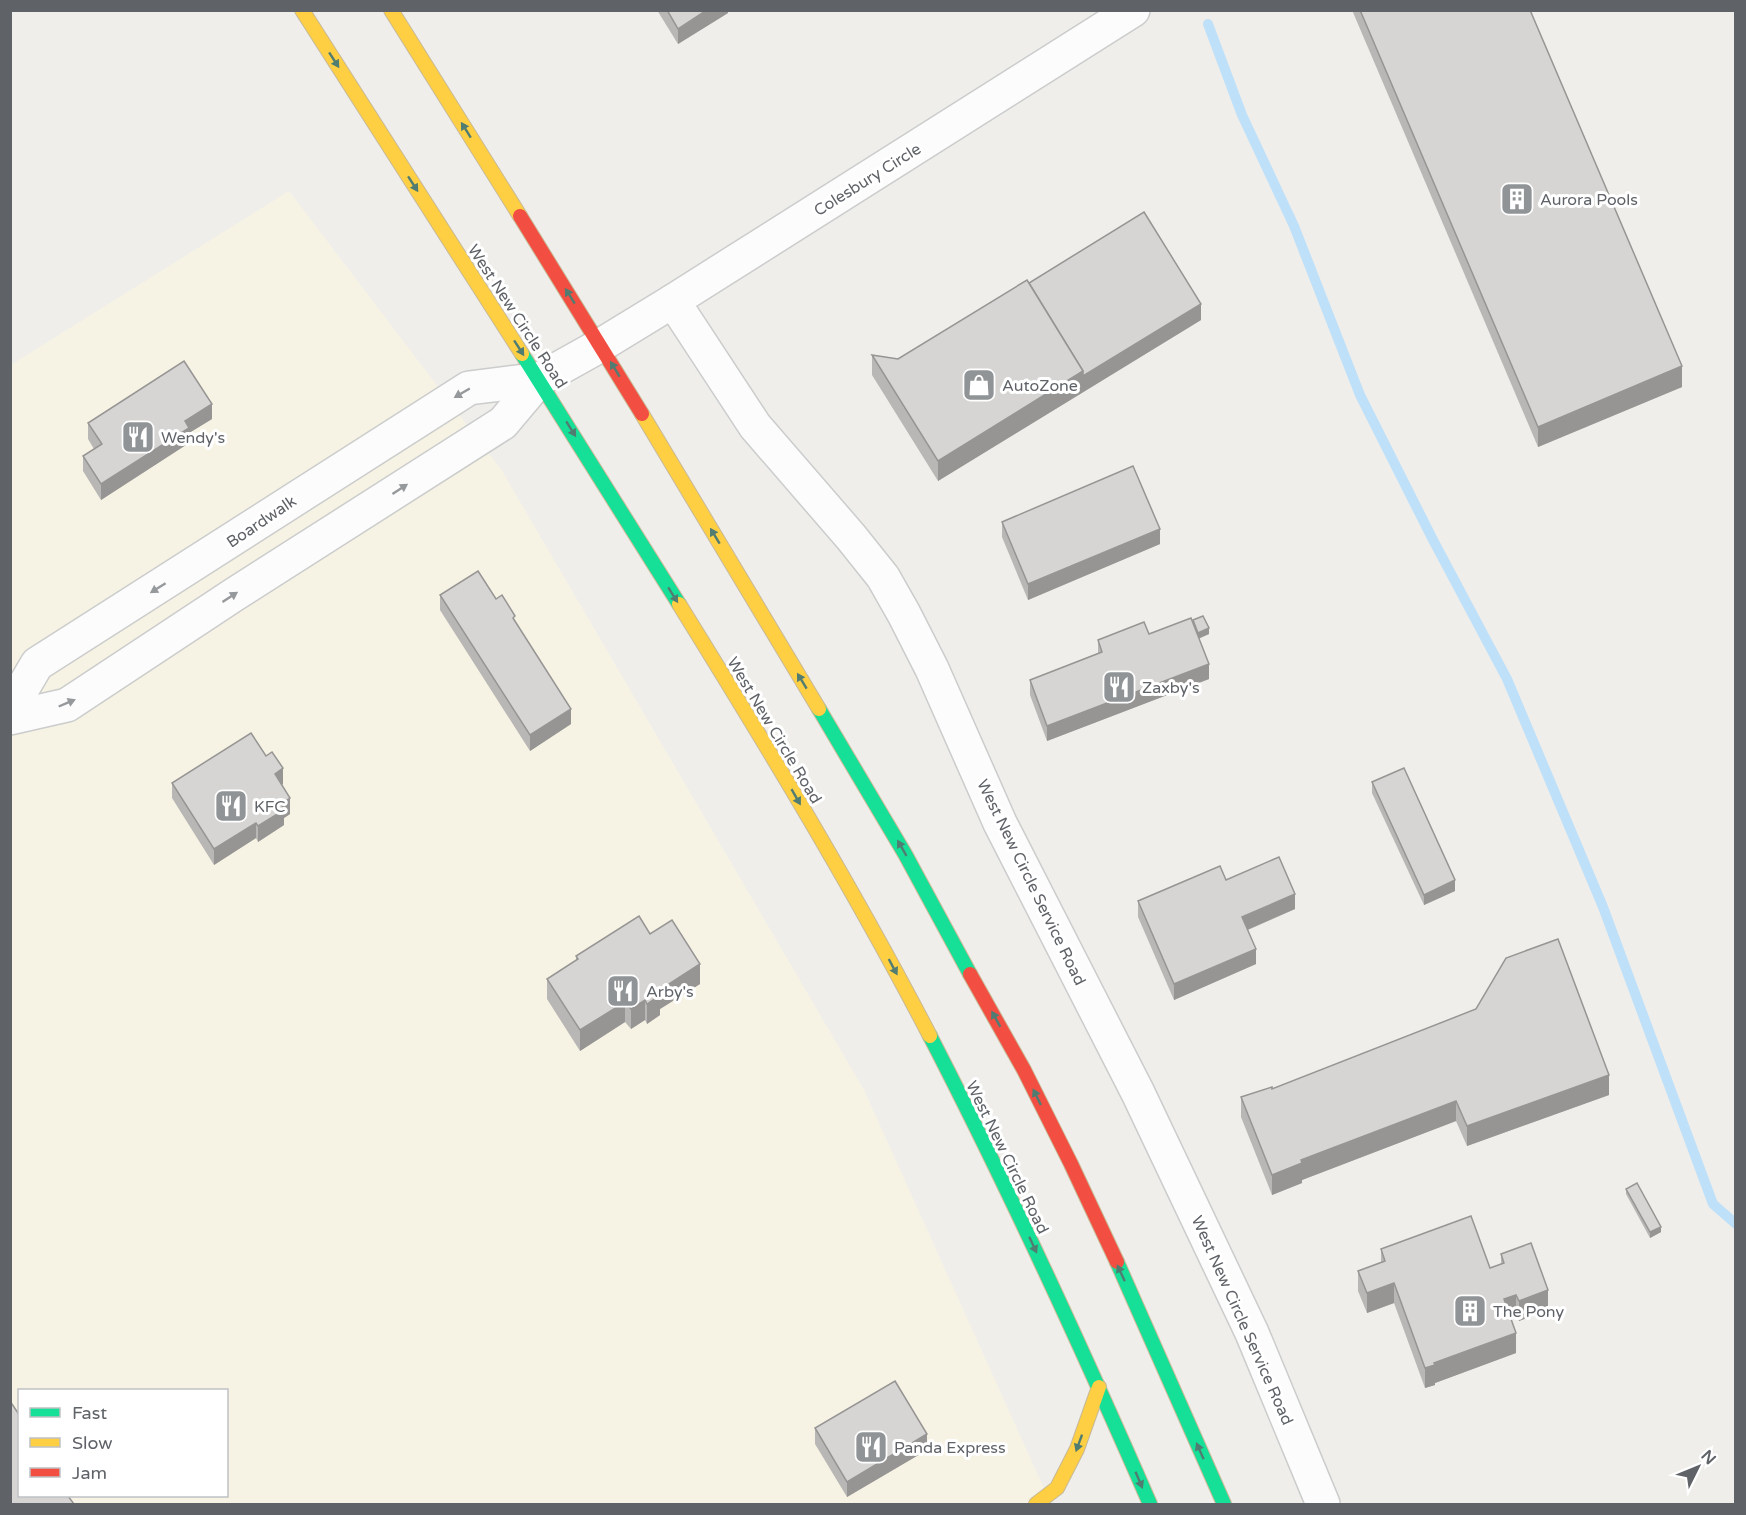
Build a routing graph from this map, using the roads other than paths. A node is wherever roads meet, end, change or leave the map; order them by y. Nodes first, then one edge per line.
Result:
1 (302, 10) edge
2 (391, 10) edge
3 (1133, 10) edge
4 (673, 301) junction
5 (601, 345) junction
6 (540, 380) junction
7 (10, 710) edge
8 (10, 718) edge
9 (1099, 1387) junction
10 (1036, 1504) edge
11 (1149, 1504) edge
12 (1224, 1504) edge
13 (1323, 1504) edge

1 -> 6 highway, West New Circle Road
5 -> 2 highway
3 - 4 street, Colesbury Circle
4 - 5 street, Colesbury Circle
4 - 13 street, West New Circle Service Road
5 - 6 street, Boardwalk
12 -> 5 highway
6 -> 7 street, Boardwalk
8 -> 6 street, Boardwalk
6 -> 9 highway, West New Circle Road
9 -> 10 highway
9 -> 11 highway, West New Circle Road

